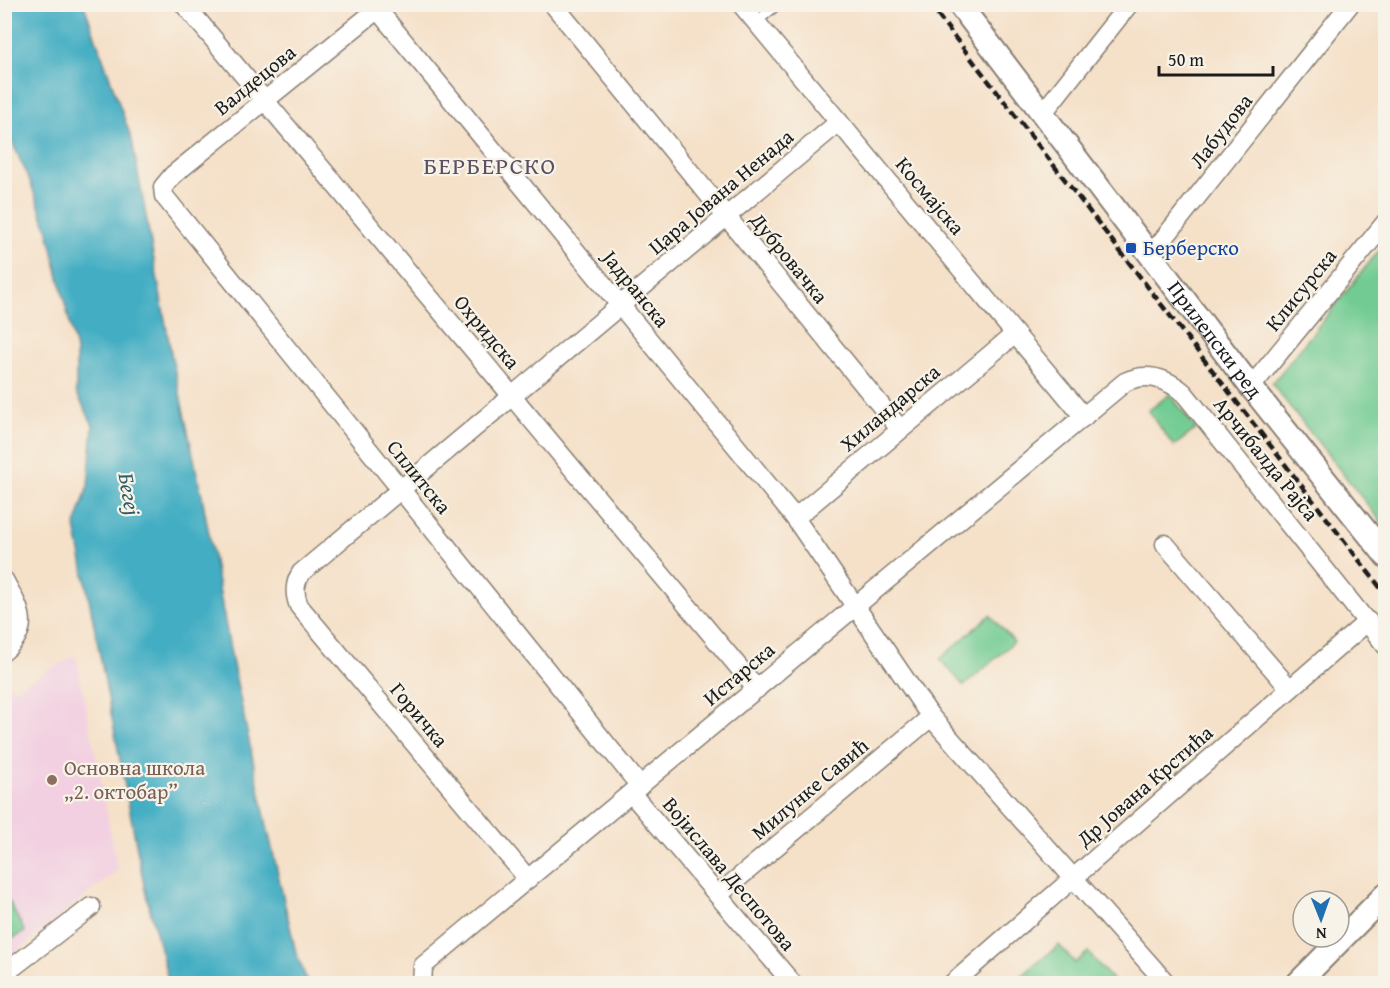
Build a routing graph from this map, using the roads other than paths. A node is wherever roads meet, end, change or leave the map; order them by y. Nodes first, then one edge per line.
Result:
1 (184, 4) edge
2 (553, 4) edge
3 (741, 4) edge
4 (778, 4) edge
5 (959, 4) edge
6 (1129, 4) edge
7 (1350, 4) edge
8 (378, 6) edge
9 (756, 22) junction
10 (264, 101) junction
11 (1042, 114) junction
12 (839, 122) junction
13 (164, 196) joint
14 (726, 217) junction
15 (1386, 222) edge
16 (1150, 256) junction
17 (620, 306) junction
18 (1015, 334) junction
19 (1251, 387) junction
20 (512, 396) junction
21 (1084, 417) junction
22 (900, 429) junction
23 (400, 489) junction
24 (795, 518) junction
25 (1165, 544) dead end
26 (1386, 556) edge
27 (301, 573) joint
28 (5, 582) edge
29 (856, 606) junction
30 (1368, 621) junction
31 (1386, 646) edge
32 (4, 651) edge
33 (757, 689) junction
34 (1290, 689) junction
35 (931, 717) junction
36 (635, 789) junction
37 (1073, 878) junction
38 (528, 879) junction
39 (1386, 894) edge
40 (718, 895) junction
41 (91, 907) dead end
42 (4, 974) edge
43 (423, 975) edge
44 (793, 984) edge
45 (952, 984) edge
46 (1167, 984) edge
47 (1296, 984) edge

1 - 10 street, Охридска
2 - 14 street, Дубровачка
3 - 9 street, Космајска
4 - 9 lane
5 - 11 street, Прилепски ред
6 - 11 street
7 - 16 street, Лабудова
8 - 10 street, Валдецова
8 - 17 street, Јадранска
9 - 12 street, Космајска
10 - 13 street, Валдецова
10 - 20 street, Охридска
11 - 16 street, Прилепски ред
12 - 14 street, Цара Јована Ненада
12 - 18 street, Космајска
13 - 23 street, Сплитска
14 - 17 street, Цара Јована Ненада
14 - 22 street, Дубровачка
15 - 19 street, Клисурска
16 - 19 street, Прилепски ред
17 - 20 street, Цара Јована Ненада
17 - 24 street, Јадранска
18 - 21 street, Космајска
18 - 22 street, Хиландарска
19 - 26 street, Прилепски ред
20 - 23 street, Цара Јована Ненада
20 - 33 street, Охридска
21 - 29 street, Истарска
21 - 30 street, Арчибалда Рајса
22 - 24 street, Хиландарска
23 - 27 street, Цара Јована Ненада
23 - 36 street, Сплитска
24 - 29 street, Јадранска
25 - 34 street
27 - 38 street, Горичка
28 - 32 street
29 - 33 street, Истарска
29 - 35 street, Јадранска
30 - 31 street, Арчибалда Рајса
30 - 34 street, Др Јована Крстића
33 - 36 street, Истарска
34 - 37 street, Др Јована Крстића
35 - 37 street, Јадранска
35 - 40 street, Милунке Савић
36 - 38 street, Истарска
36 - 40 street, Војислава Деспотова
37 - 45 street, Др Јована Крстића
37 - 46 street, Јадранска
38 - 43 street, Истарска
39 - 47 street
40 - 44 street, Војислава Деспотова
41 - 42 street

